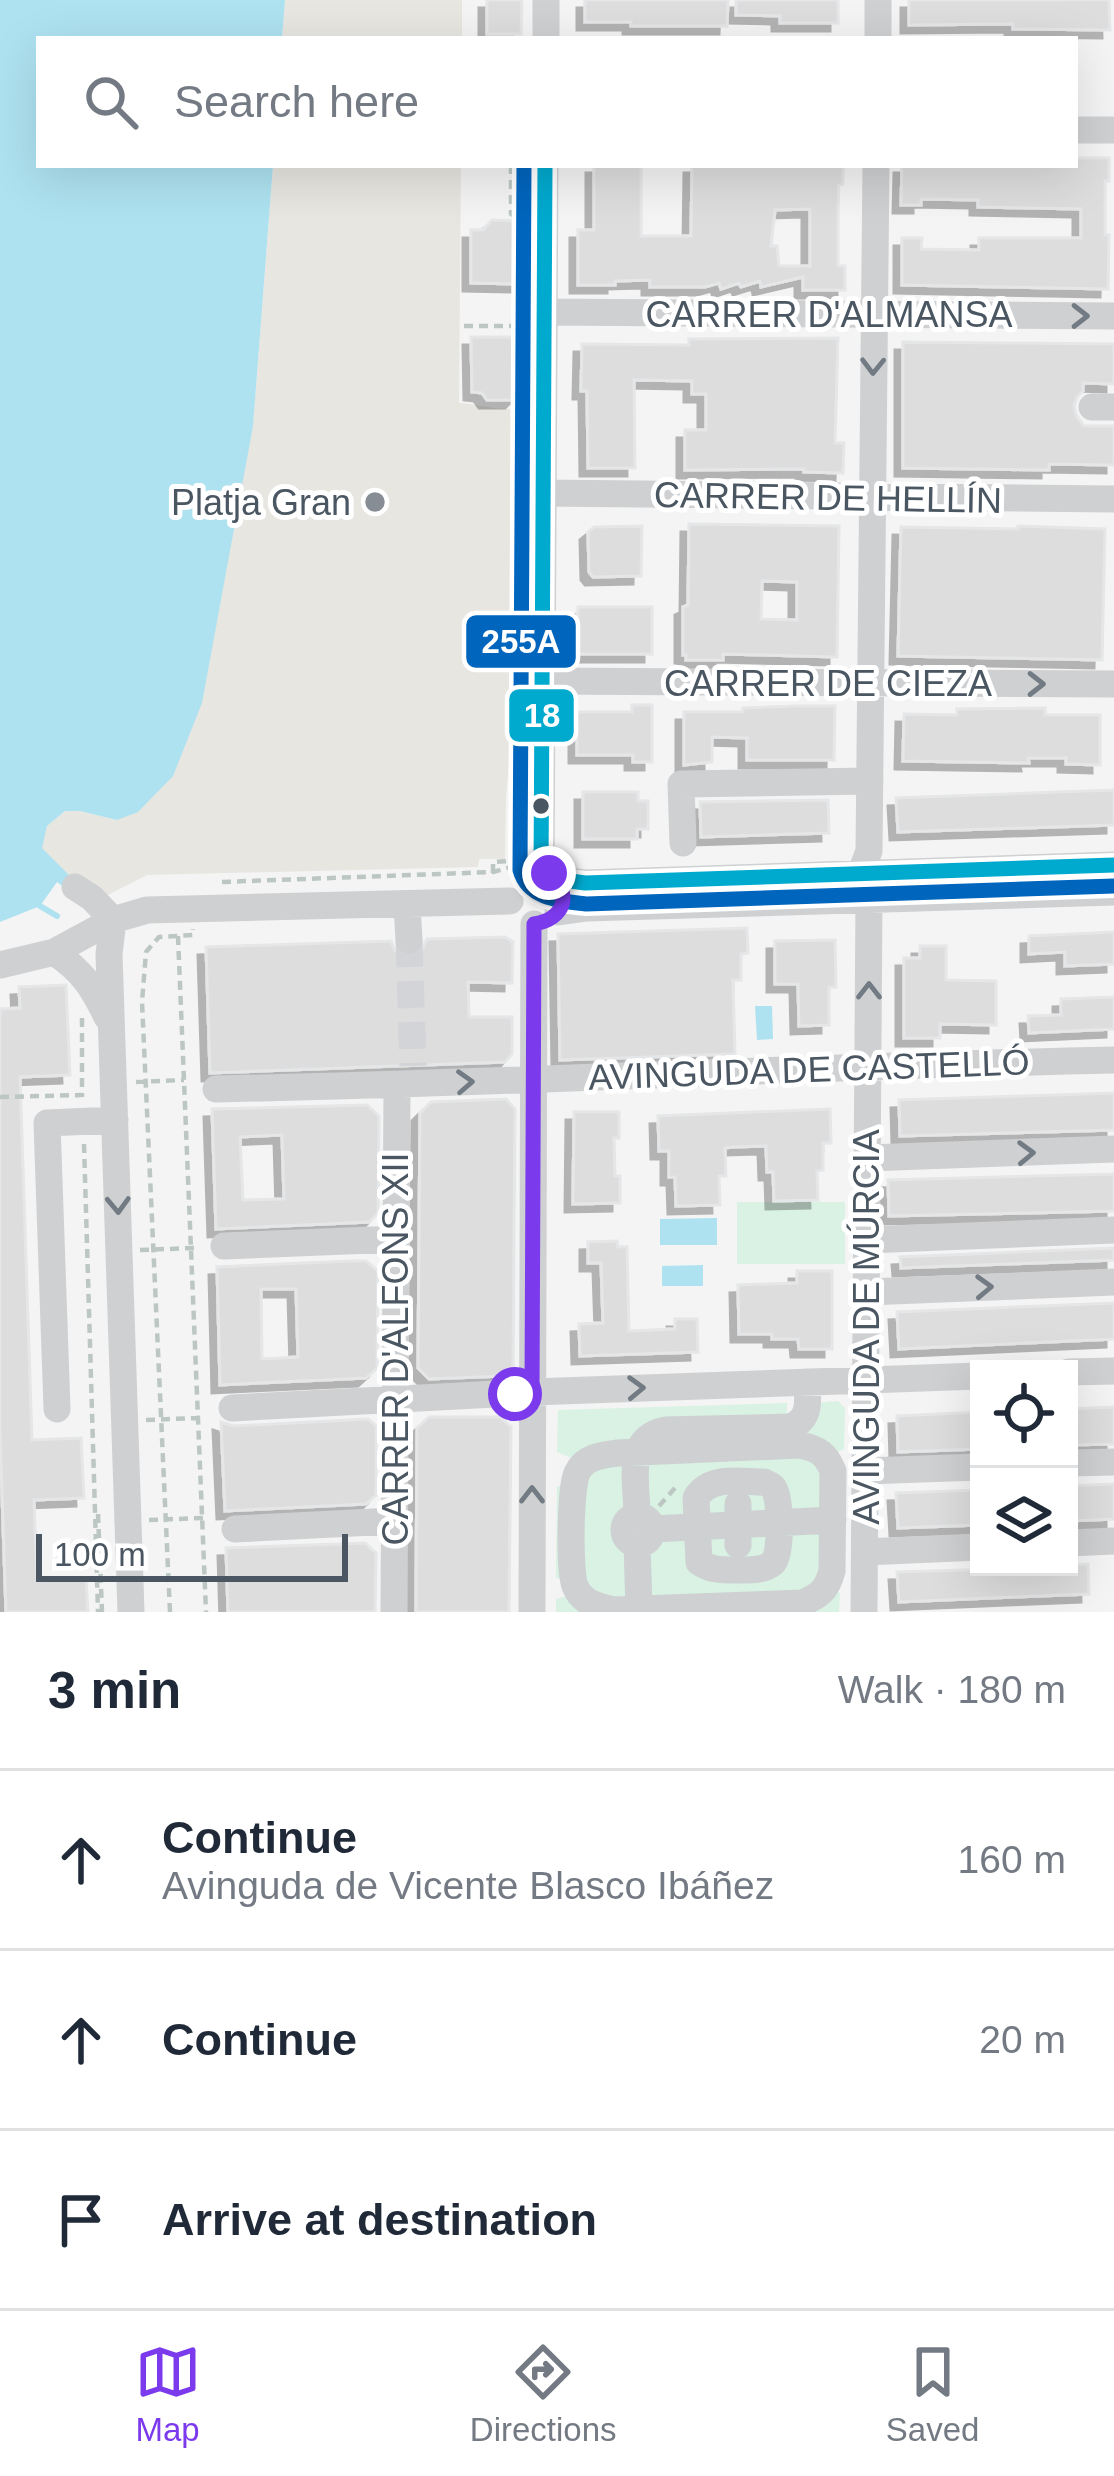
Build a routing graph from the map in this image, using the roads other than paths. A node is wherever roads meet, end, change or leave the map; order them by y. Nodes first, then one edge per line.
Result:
1 (546, 0) edge
2 (878, 0) edge
3 (546, 36) edge
4 (878, 36) edge
5 (1078, 130) edge
6 (1114, 130) edge
7 (545, 168) edge
8 (876, 168) edge
9 (874, 315) junction
10 (1114, 316) edge
11 (543, 319) junction
12 (542, 493) junction
13 (872, 498) junction
14 (1114, 499) edge
15 (541, 681) junction
16 (870, 683) junction
17 (1114, 684) edge
18 (870, 781) junction
19 (682, 843) dead end
20 (1114, 866) edge
21 (549, 875) junction
22 (865, 886) junction
23 (75, 887) dead end
24 (1114, 892) edge
25 (502, 901) junction
26 (407, 905) junction
27 (546, 918) junction
28 (113, 920) junction
29 (409, 940) tunnel mouth
30 (54, 952) junction
31 (0, 965) edge
32 (112, 1027) junction
33 (1114, 1060) edge
34 (868, 1065) junction
35 (408, 1078) junction
36 (534, 1078) junction
37 (217, 1089) dead end
38 (115, 1120) junction
39 (1114, 1149) edge
40 (868, 1158) junction
41 (1114, 1230) edge
42 (396, 1239) junction
43 (867, 1240) junction
44 (224, 1246) dead end
45 (1114, 1282) edge
46 (867, 1292) junction
47 (1114, 1371) edge
48 (1078, 1372) edge
49 (970, 1376) edge
50 (865, 1380) junction
51 (807, 1382) junction
52 (532, 1392) junction
53 (394, 1400) junction
54 (57, 1408) dead end
55 (232, 1408) dead end
56 (738, 1448) junction
57 (637, 1452) junction
58 (1114, 1462) edge
59 (1078, 1463) edge
60 (970, 1467) edge
61 (865, 1471) junction
62 (738, 1493) junction
63 (833, 1520) junction
64 (393, 1521) junction
65 (778, 1522) junction
66 (697, 1527) junction
67 (235, 1529) dead end
68 (637, 1530) junction
69 (572, 1533) junction
70 (1114, 1541) edge
71 (1078, 1543) edge
72 (970, 1547) edge
73 (865, 1552) junction
74 (738, 1557) junction
75 (740, 1605) junction
76 (639, 1609) edge
77 (131, 1612) edge
78 (394, 1612) edge
79 (532, 1612) edge
80 (864, 1612) edge

1 - 3 street
2 - 4 street
5 - 6 street
7 - 11 street
8 - 9 street, AVINGUDA DE MÚRCIA
9 -> 10 street, CARRER D'ALMANSA
9 - 11 street, CARRER D'ALMANSA
9 -> 13 street, AVINGUDA DE MÚRCIA
11 - 12 street
12 - 13 street, CARRER DE HELLÍN
12 - 15 street
13 - 14 street, CARRER DE HELLÍN
13 - 16 street, AVINGUDA DE MÚRCIA
15 - 16 street, CARRER DE CIEZA
15 - 21 street
16 -> 17 street, CARRER DE CIEZA
16 - 18 street, AVINGUDA DE MÚRCIA
18 - 19 street
18 - 22 street, AVINGUDA DE MÚRCIA
20 - 22 street
21 - 22 street
21 - 25 street
21 - 27 street
22 - 24 street
22 - 27 street
34 -> 22 street, AVINGUDA DE MÚRCIA
23 - 28 street
25 - 26 street
25 - 27 street
26 - 28 street
26 - 29 street
27 - 36 street
28 - 30 street
28 - 32 street
30 - 31 street
30 - 32 street
32 - 38 street
33 - 34 street, AVINGUDA DE CASTELLÓ
34 - 36 street, AVINGUDA DE CASTELLÓ
34 - 40 street, AVINGUDA DE MÚRCIA
35 -> 36 street, AVINGUDA DE CASTELLÓ
35 - 37 street, AVINGUDA DE CASTELLÓ
35 - 42 street, CARRER D'ALFONS XII
36 - 52 street
38 - 54 street
38 -> 77 street
40 -> 39 street
40 - 43 street, AVINGUDA DE MÚRCIA
41 - 43 street
42 - 44 street
42 - 53 street, CARRER D'ALFONS XII
43 - 46 street, AVINGUDA DE MÚRCIA
46 -> 45 street
46 - 50 street, AVINGUDA DE MÚRCIA
47 - 48 street
49 - 50 street
50 - 51 street
50 - 61 street, AVINGUDA DE MÚRCIA
52 -> 51 street
51 - 57 street
52 - 53 street
79 -> 52 street
53 - 55 street
53 - 64 street, CARRER D'ALFONS XII
56 - 57 street
56 - 62 street
56 - 63 street
57 - 68 street
57 - 69 street
58 - 59 street
60 - 61 street
61 - 73 street, AVINGUDA DE MÚRCIA
62 - 65 street
62 - 66 street
62 - 74 street, bridge
63 - 65 street
63 - 75 street
64 - 67 street
64 - 78 street, CARRER D'ALFONS XII
65 - 66 street
65 - 74 street
66 - 68 street
66 - 74 street
68 - 69 street
68 - 76 street
69 - 76 street
70 - 71 street
72 - 73 street
73 - 80 street, AVINGUDA DE MÚRCIA
74 - 75 street
75 - 76 street

